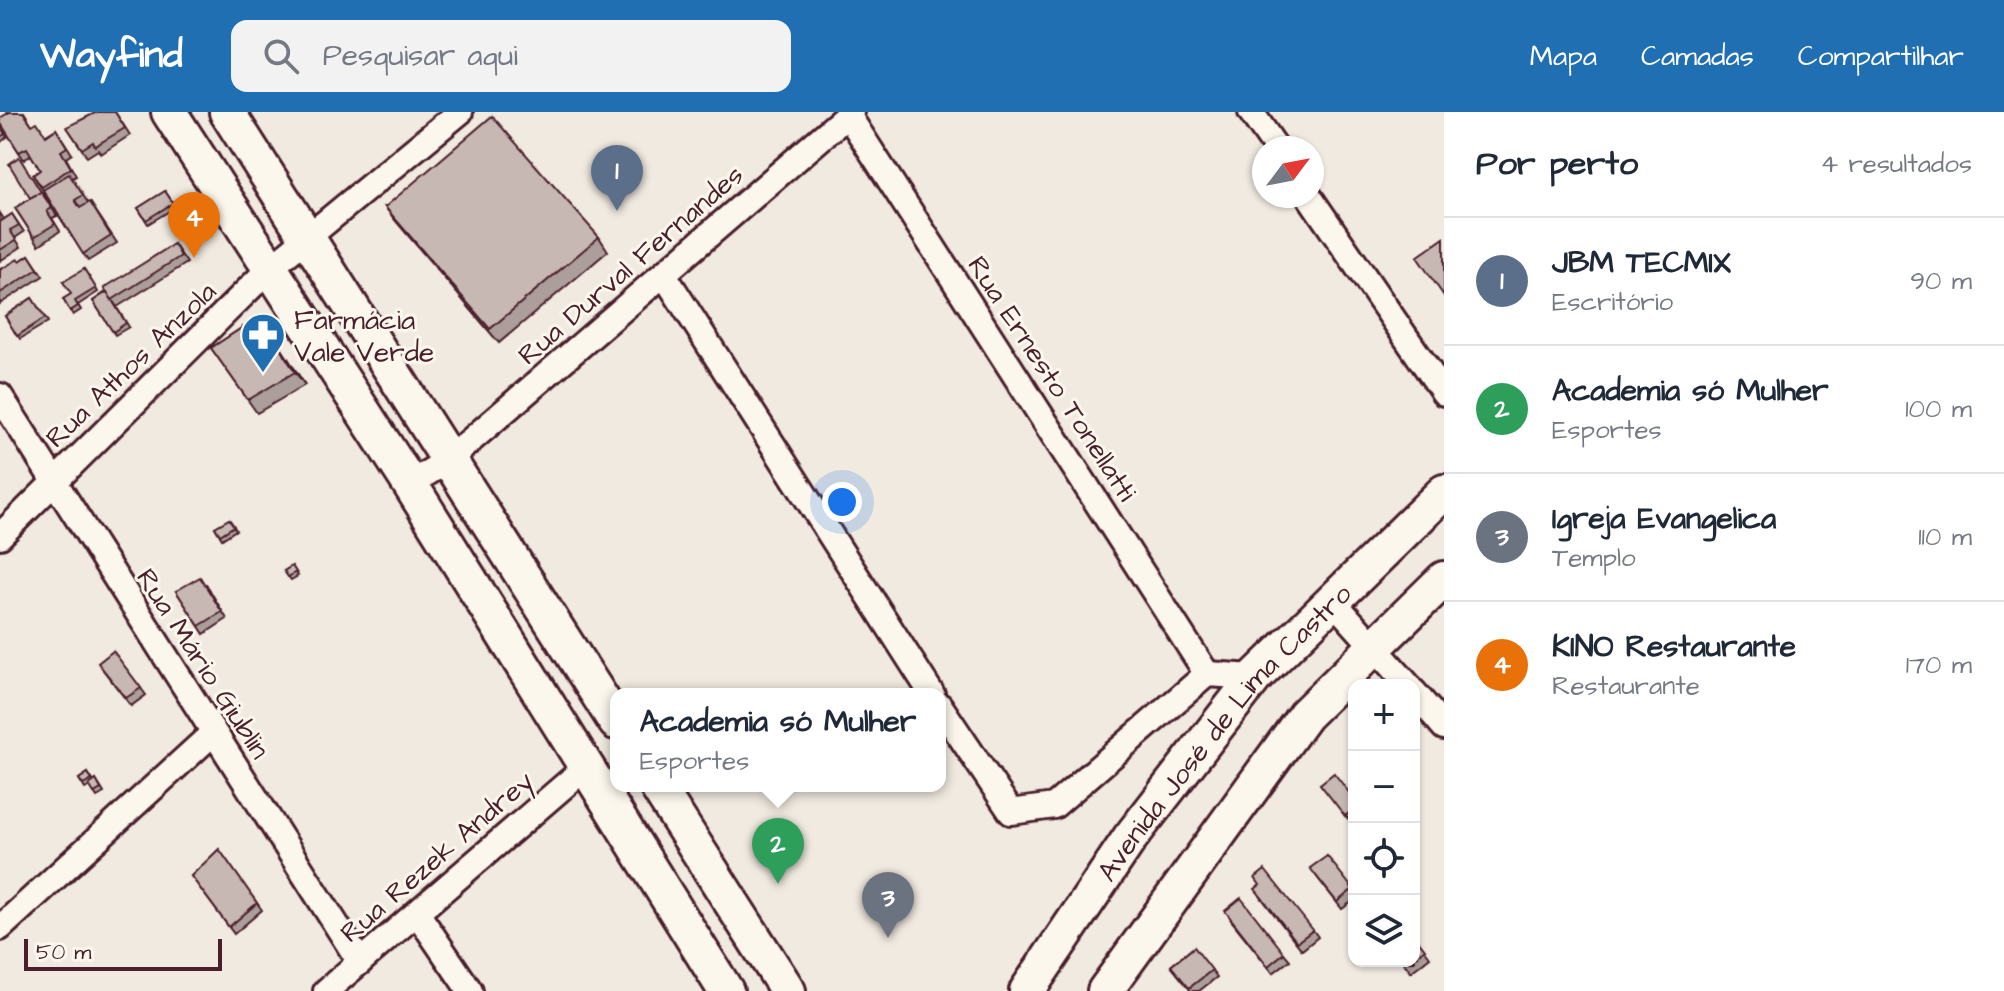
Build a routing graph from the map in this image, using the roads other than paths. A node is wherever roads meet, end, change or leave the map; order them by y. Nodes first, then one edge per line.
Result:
1 (169, 112) edge
2 (227, 112) edge
3 (460, 112) edge
4 (1251, 112) edge
5 (849, 113) edge
6 (1268, 136) edge
7 (1317, 208) edge
8 (308, 238) junction
9 (269, 269) junction
10 (665, 276) junction
11 (1444, 393) edge
12 (0, 396) edge
13 (448, 460) junction
14 (52, 482) junction
15 (410, 484) junction
16 (1444, 492) edge
17 (0, 536) edge
18 (1444, 579) edge
19 (1332, 600) junction
20 (1376, 647) junction
21 (1207, 674) junction
22 (1255, 677) junction
23 (1403, 679) edge
24 (928, 688) edge
25 (1420, 699) edge
26 (610, 713) edge
27 (946, 715) edge
28 (1444, 727) edge
29 (213, 733) junction
30 (586, 767) junction
31 (661, 792) edge
32 (417, 913) junction
33 (0, 928) edge
34 (360, 962) junction
35 (326, 991) edge
36 (470, 991) edge
37 (726, 991) edge
38 (788, 991) edge
39 (1027, 991) edge
40 (1105, 991) edge

1 - 9 main road
2 - 8 main road
3 - 8 street, Rua Athos Anzola
4 - 6 street
5 - 10 street, Rua Durval Fernandes
5 - 21 street, Rua Ernesto Tonellatti
7 - 11 street
8 - 9 street, Rua Athos Anzola
8 - 13 main road
9 - 14 street, Rua Athos Anzola
9 - 15 main road
10 - 13 street, Rua Durval Fernandes
10 - 24 street
12 - 14 street, Rua Mário Giublin
13 - 15 street, Rua Durval Fernandes
13 - 26 main road
14 - 17 street, Rua Athos Anzola
14 - 29 street, Rua Mário Giublin
15 - 30 main road
16 - 19 main road, Avenida José de Lima Castro
18 - 20 main road, Avenida José de Lima Castro
19 - 20 street
19 - 22 main road, Avenida José de Lima Castro
20 - 23 street
20 - 40 main road, Avenida José de Lima Castro
21 - 22 street
21 - 27 street
22 - 39 main road, Avenida José de Lima Castro
25 - 28 street
29 - 33 street
29 - 34 street, Rua Mário Giublin
30 - 32 street, Rua Rezek Andrey
30 - 37 main road
31 - 38 main road
32 - 34 street, Rua Rezek Andrey
32 - 36 street
34 - 35 street, Rua Rezek Andrey

